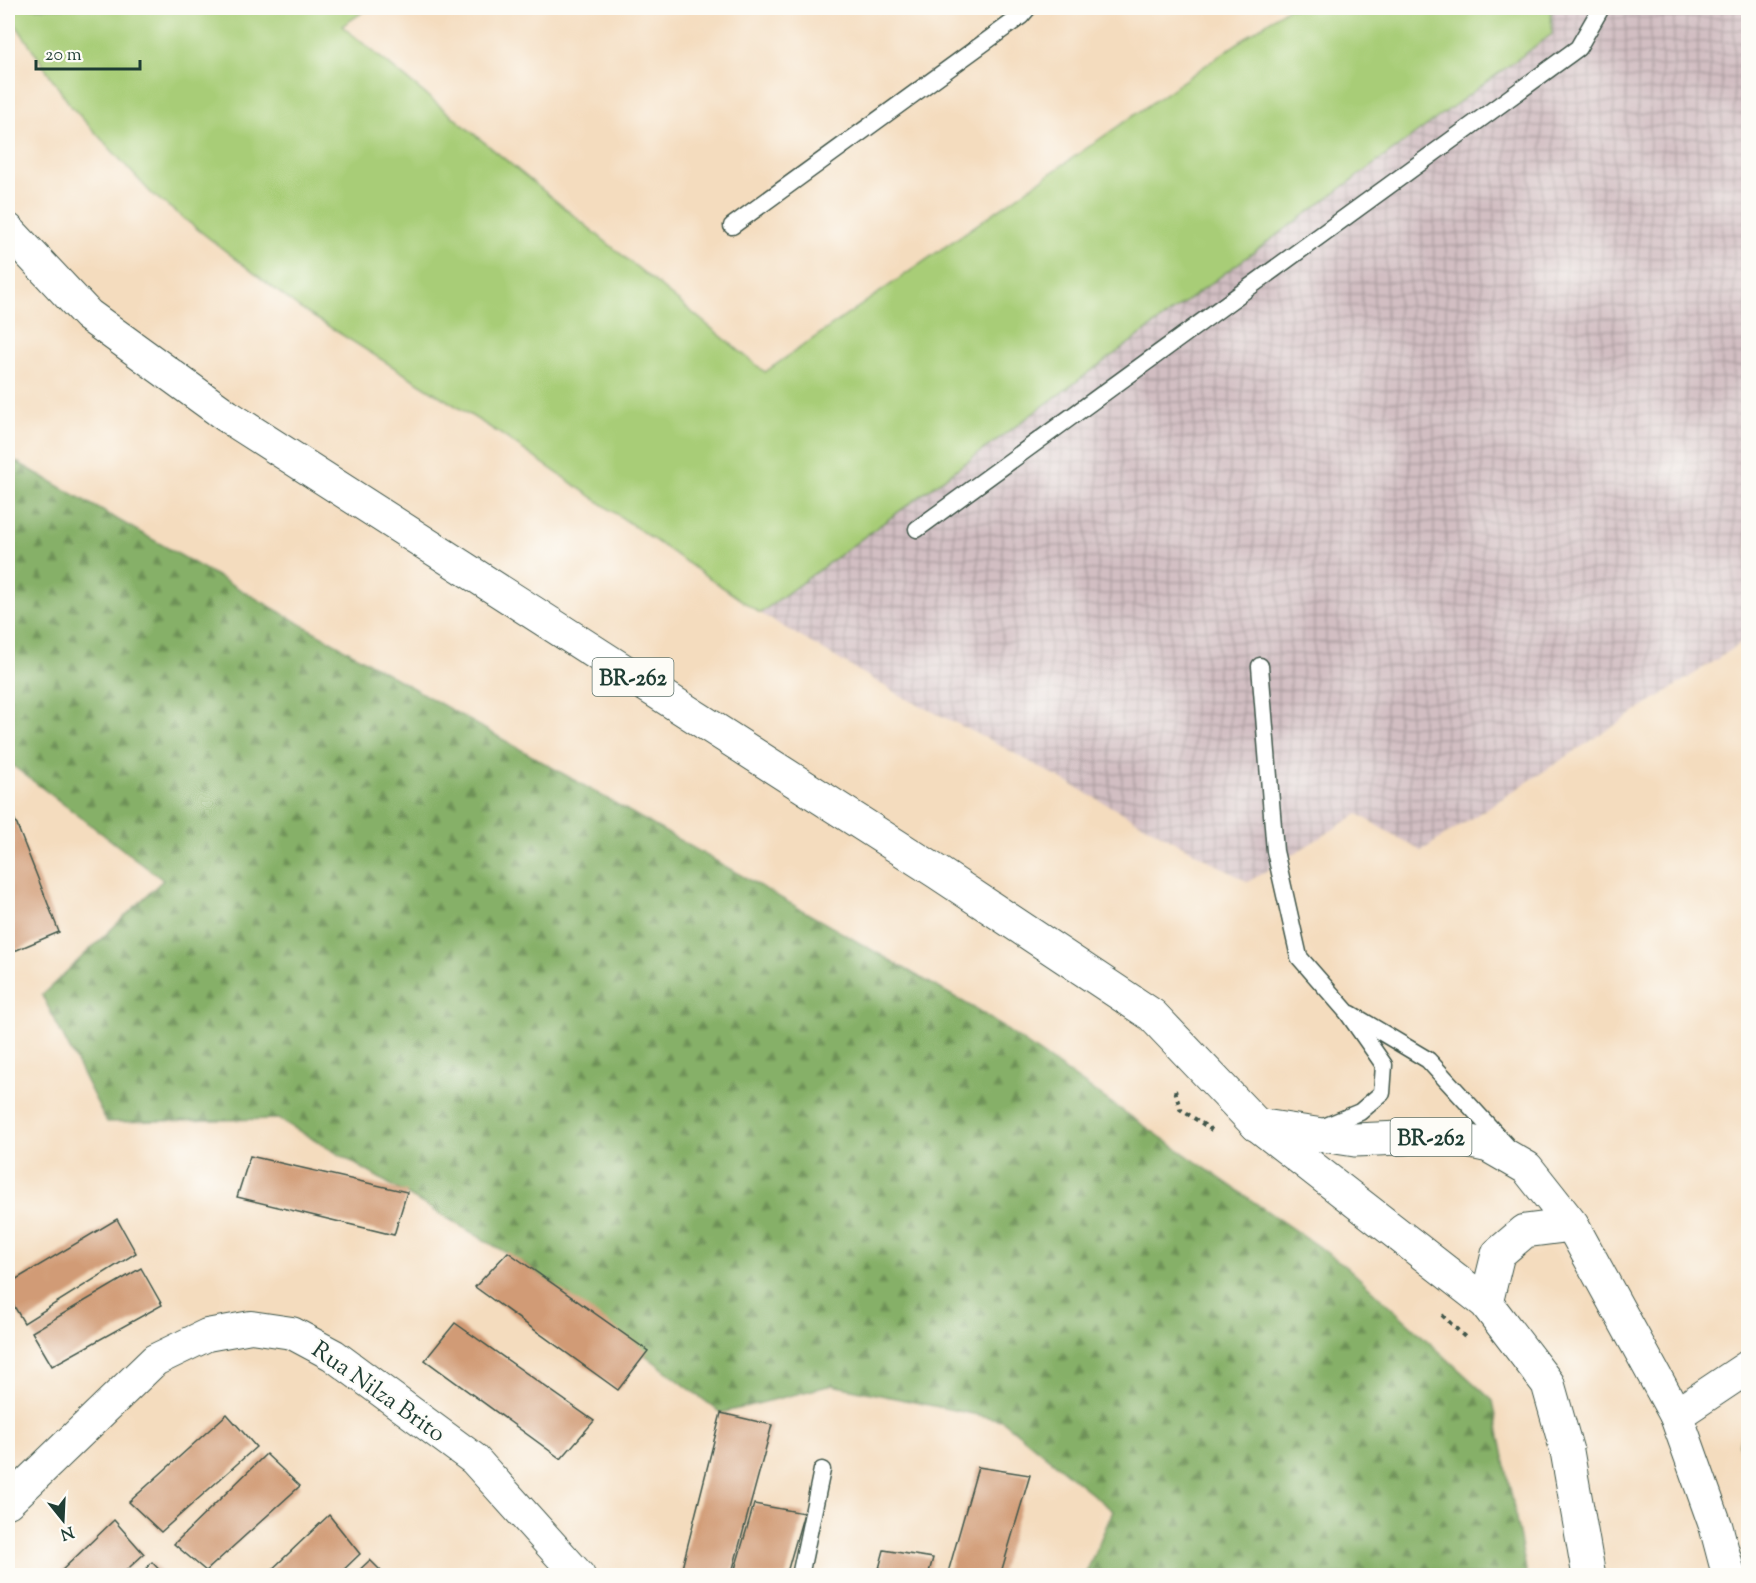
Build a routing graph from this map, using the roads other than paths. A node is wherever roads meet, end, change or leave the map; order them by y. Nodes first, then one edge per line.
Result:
1 (1028, 8) edge
2 (1601, 8) edge
3 (732, 226) dead end
4 (8, 230) edge
5 (917, 529) dead end
6 (1260, 666) dead end
7 (1347, 1012) junction
8 (1257, 1125) junction
9 (1310, 1133) junction
10 (1527, 1168) junction
11 (1572, 1225) junction
12 (1486, 1303) junction
13 (1749, 1367) edge
14 (1676, 1415) junction
15 (822, 1470) dead end
16 (9, 1497) edge
17 (579, 1575) edge
18 (800, 1575) edge
19 (1589, 1575) edge
20 (1729, 1575) edge

1 - 3 lane
2 - 5 lane
4 - 8 main road, BR-262
6 - 7 lane
7 - 9 lane
7 - 10 lane
8 - 9 main road, BR-262
8 - 12 main road, BR-262
9 - 10 main road, BR-262
10 - 11 main road, BR-262
11 - 12 main road
11 - 14 main road, BR-262
12 - 19 main road, BR-262
13 - 14 main road
14 - 20 main road, BR-262
15 - 18 lane
16 - 17 street, Rua Nilza Brito

